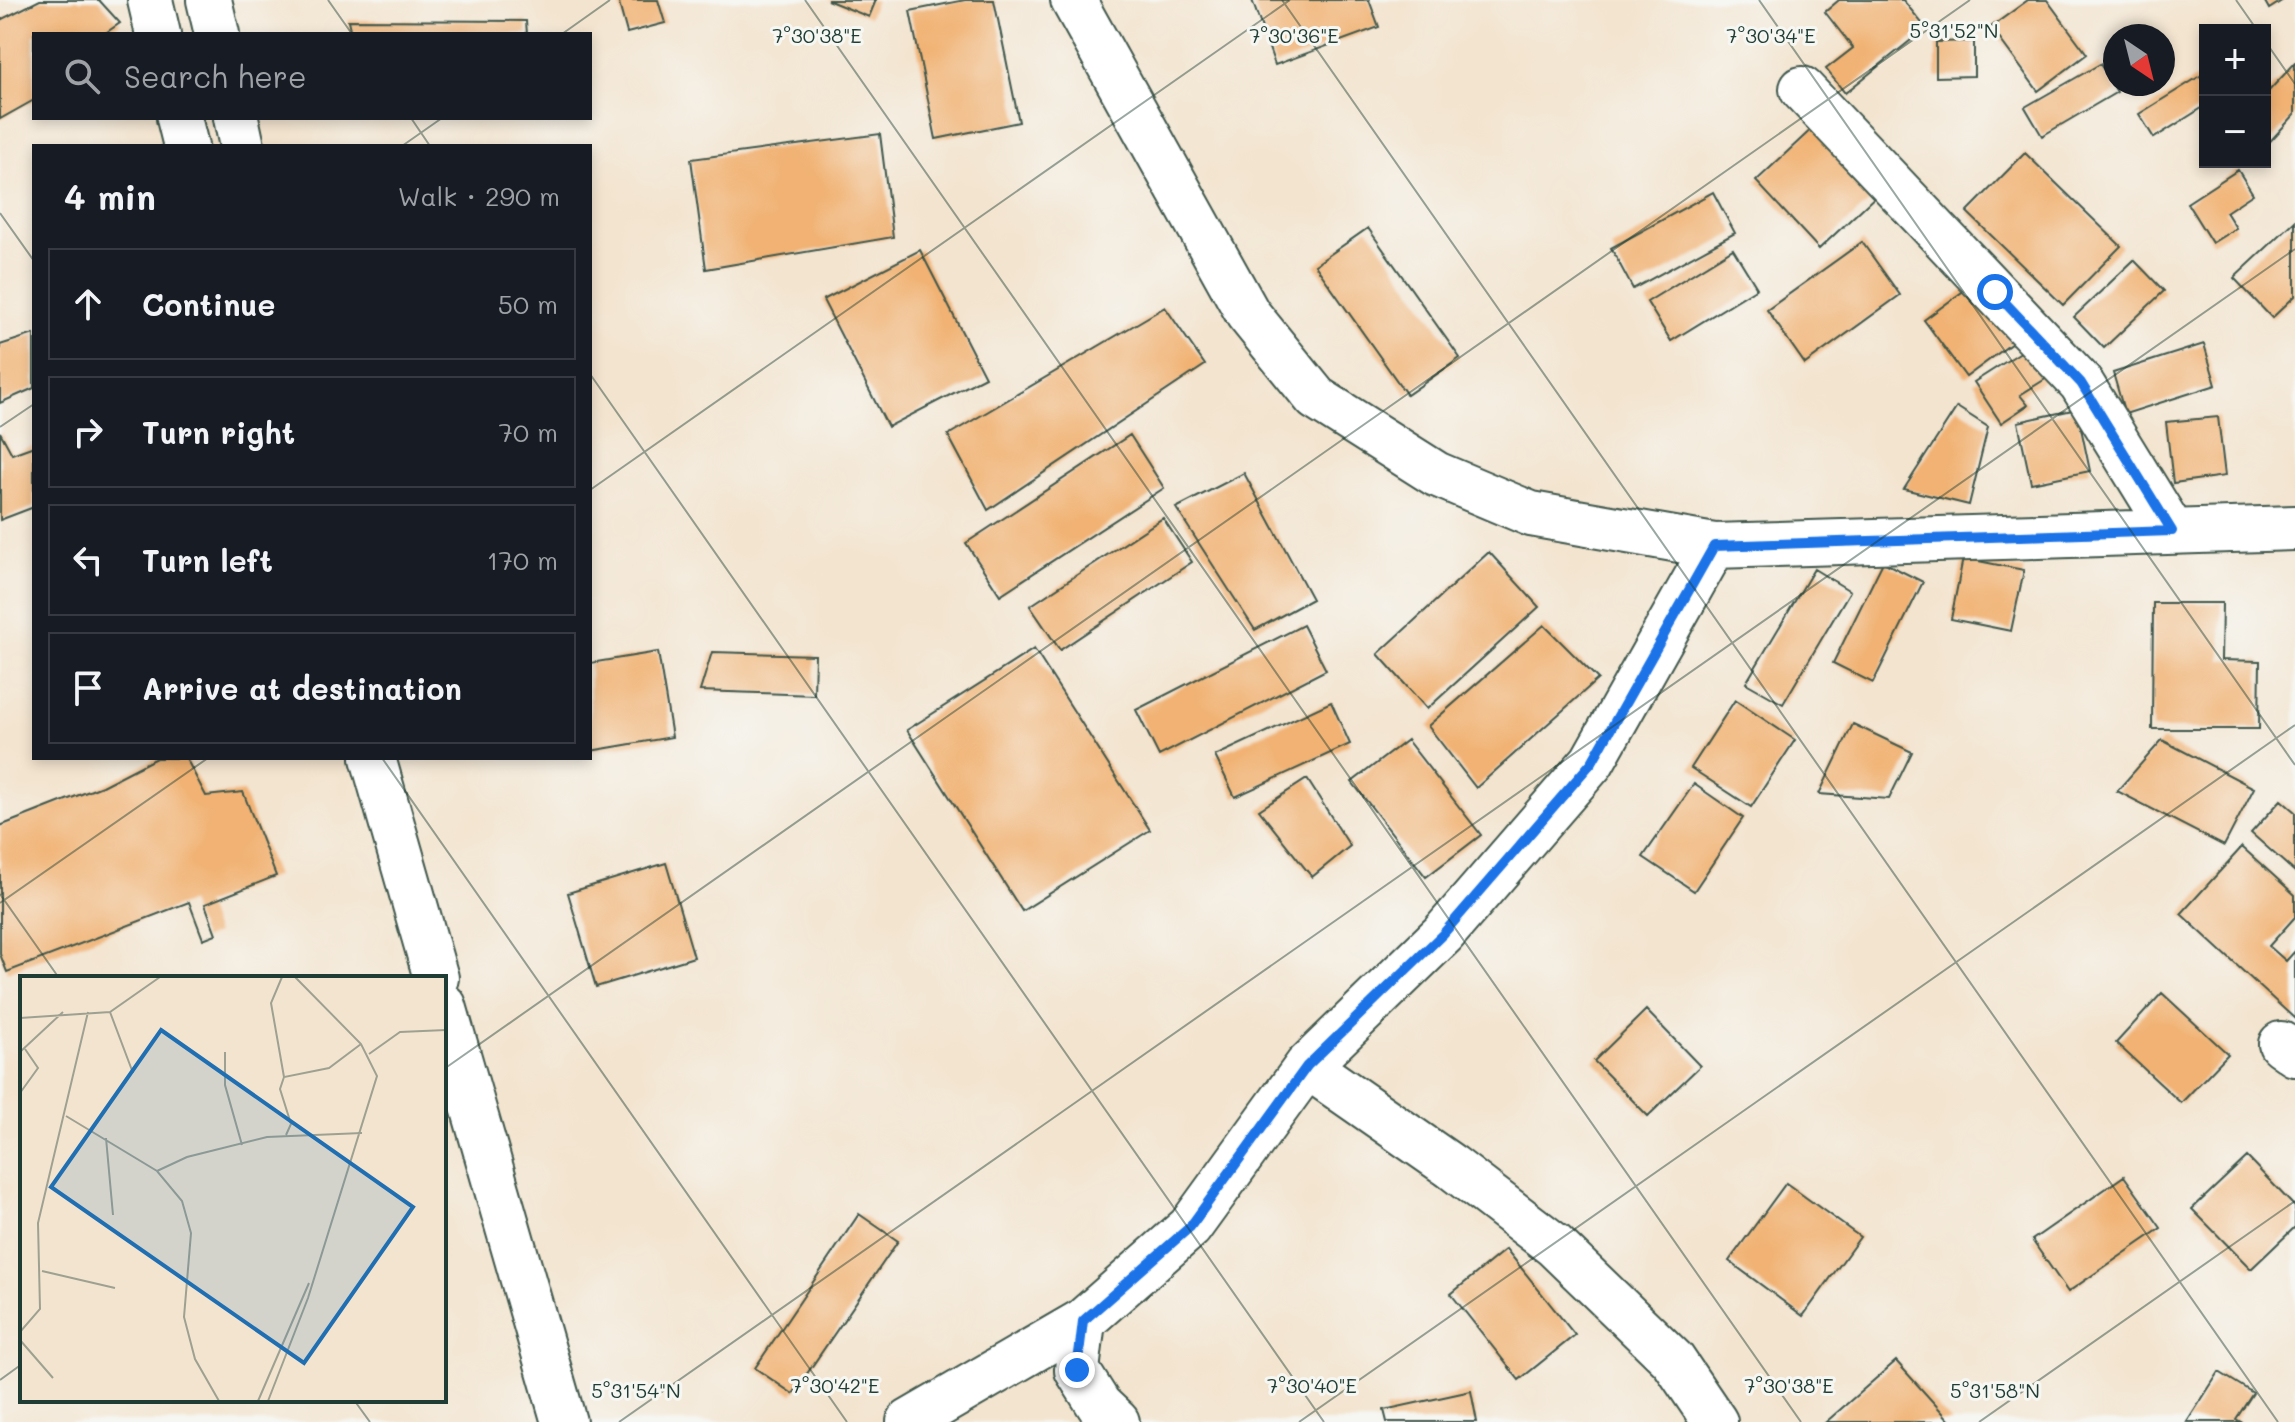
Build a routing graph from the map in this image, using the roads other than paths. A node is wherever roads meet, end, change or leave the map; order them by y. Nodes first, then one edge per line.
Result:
1 (150, 0) edge
2 (209, 0) edge
3 (1073, 0) edge
4 (158, 32) edge
5 (217, 32) edge
6 (1802, 89) dead end
7 (180, 120) edge
8 (236, 120) edge
9 (186, 144) edge
10 (242, 144) edge
11 (2295, 528) edge
12 (2172, 531) junction
13 (1714, 546) junction
14 (374, 760) edge
15 (435, 976) edge
16 (446, 1013) edge
17 (1307, 1066) junction
18 (1083, 1321) junction
19 (564, 1422) edge
20 (909, 1422) edge
21 (1117, 1422) edge
22 (1715, 1422) edge

1 - 4 street
2 - 5 street
3 - 13 street
6 - 12 street
7 - 9 street
8 - 10 street
11 - 12 street
12 - 13 street
13 - 17 street
14 - 15 street
16 - 19 street
17 - 18 street
17 - 22 street
18 - 20 street
18 - 21 street

